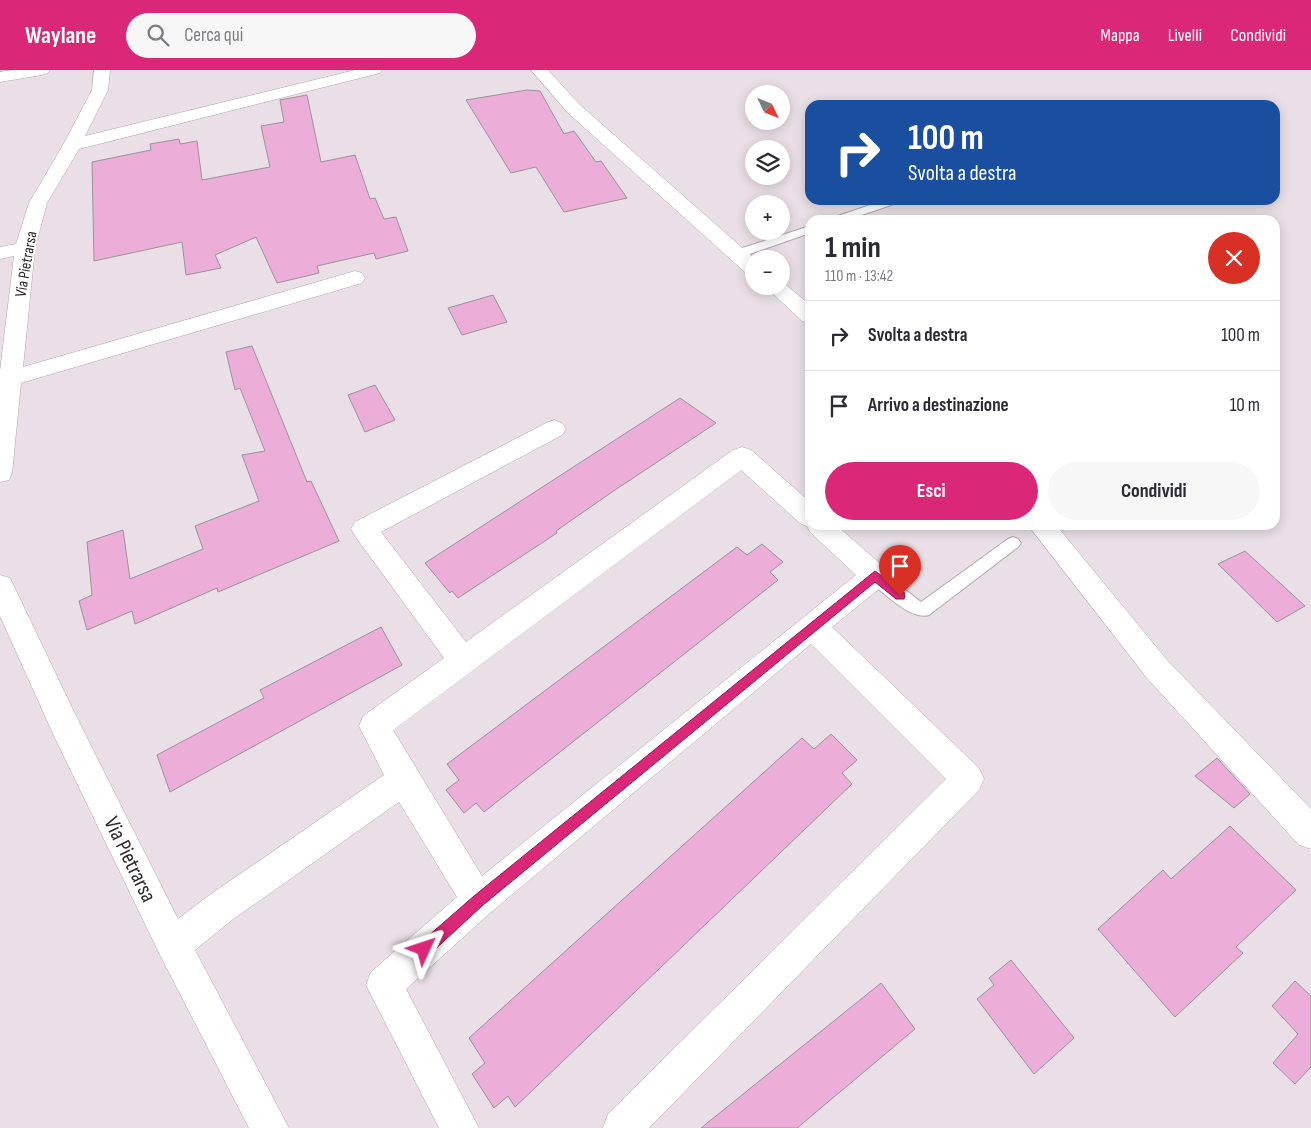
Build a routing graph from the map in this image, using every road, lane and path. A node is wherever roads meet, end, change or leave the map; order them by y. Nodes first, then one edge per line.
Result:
1 (42, 70) edge
2 (102, 70) edge
3 (374, 70) edge
4 (539, 70) edge
5 (0, 77) edge
6 (72, 145) junction
7 (881, 205) edge
8 (851, 215) edge
9 (805, 231) edge
10 (25, 248) junction
11 (0, 253) edge
12 (737, 254) junction
13 (745, 261) edge
14 (355, 278) dead end
15 (785, 295) edge
16 (805, 312) edge
17 (8, 368) edge
18 (554, 429) dead end
19 (0, 473) edge
20 (805, 513) edge
21 (824, 530) edge
22 (1045, 530) edge
23 (1013, 543) dead end
24 (875, 576) junction
25 (0, 586) edge
26 (812, 626) junction
27 (463, 661) junction
28 (404, 780) junction
29 (1311, 834) edge
30 (478, 900) junction
31 (173, 945) junction
32 (270, 1128) edge
33 (460, 1128) edge
34 (622, 1128) edge

1 - 5 street
2 - 6 street, Via Pietrarsa
3 - 6 street
4 - 12 street
6 - 10 street, Via Pietrarsa
7 - 8 lane
9 - 12 lane
10 - 11 street
10 - 17 street, Via Pietrarsa
12 - 13 street
14 - 17 street
15 - 16 street
17 - 19 street, Via Pietrarsa
18 - 27 street
20 - 27 street
21 - 24 street
22 - 29 street
23 - 24 lane
24 - 26 street
25 - 31 street, Via Pietrarsa
26 - 30 street
26 - 34 street
27 - 28 street
28 - 30 street
28 - 31 street
30 - 33 street
31 - 32 street, Via Pietrarsa

